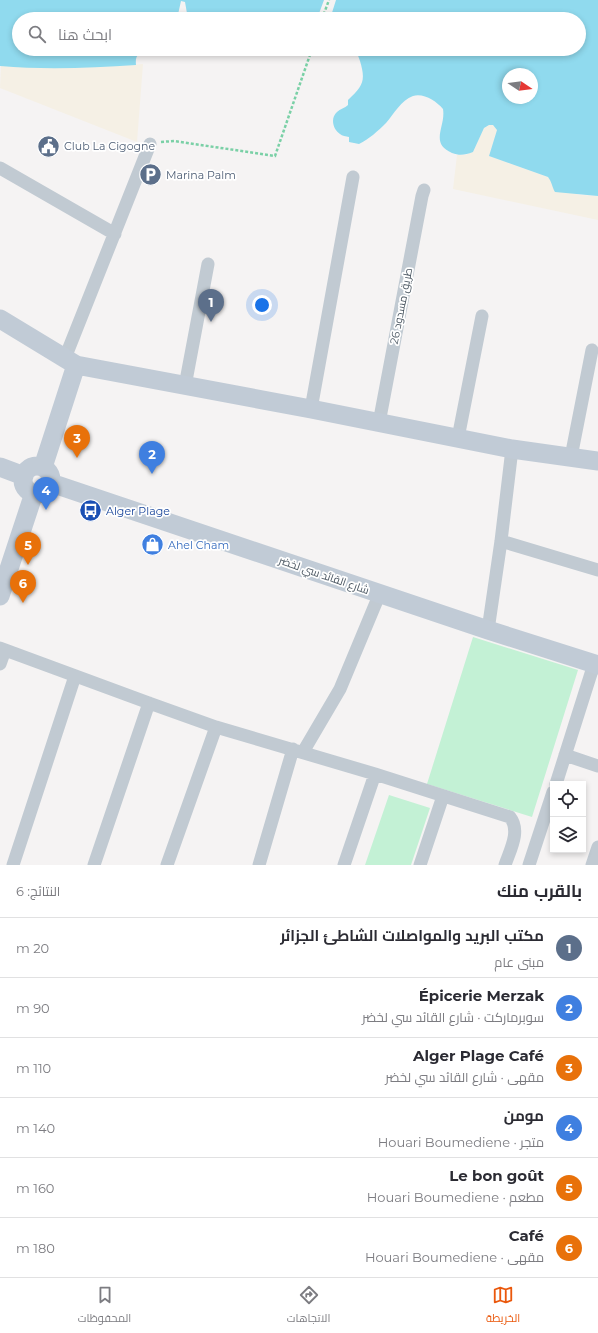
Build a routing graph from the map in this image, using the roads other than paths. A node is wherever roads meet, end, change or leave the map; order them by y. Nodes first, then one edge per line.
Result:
1 (150, 144) road end
2 (0, 168) edge
3 (353, 177) dead end
4 (424, 190) dead end
5 (115, 234) junction
6 (208, 264) dead end
7 (482, 316) dead end
8 (0, 319) edge
9 (592, 350) dead end
10 (71, 362) junction
11 (185, 386) junction
12 (311, 409) junction
13 (379, 423) junction
14 (458, 438) junction
15 (512, 449) junction
16 (571, 457) junction
17 (598, 461) edge
18 (0, 467) edge
19 (47, 475) junction
20 (24, 476) junction
21 (34, 494) junction
22 (502, 541) junction
23 (598, 570) edge
24 (380, 593) junction
25 (0, 594) edge
26 (488, 630) junction
27 (2, 649) edge
28 (0, 664) edge
29 (596, 665) edge
30 (75, 676) junction
31 (593, 686) edge
32 (148, 703) junction
33 (216, 727) junction
34 (298, 751) junction
35 (565, 755) junction
36 (598, 766) edge
37 (375, 774) junction
38 (557, 781) edge
39 (443, 796) junction
40 (550, 801) edge
41 (598, 847) edge
42 (13, 865) edge
43 (94, 865) edge
44 (167, 865) edge
45 (259, 865) edge
46 (344, 865) edge
47 (420, 865) edge
48 (505, 865) edge
49 (529, 865) edge
50 (592, 865) edge

1 - 5 street
2 - 5 street
3 - 12 street
4 - 13 street, طريق مسدود 26
5 - 10 street
6 - 11 street
7 - 14 street
8 - 10 main road
9 - 16 street
10 - 11 main road
10 - 19 main road
11 - 12 main road
12 - 13 main road
13 - 14 main road
14 - 15 main road
15 - 16 main road
15 - 22 street
16 - 17 main road
18 - 20 main road
19 - 20 main road
19 - 21 main road
19 - 24 main road, شارع القائد سي لخضر
20 - 21 main road
21 - 25 main road
22 - 23 street
22 - 26 street
24 - 26 main road, شارع القائد سي لخضر
24 - 34 street
26 - 29 main road, شارع القائد سي لخضر
27 - 28 street
27 - 30 street
29 - 31 street
30 - 32 street
30 - 42 street
31 - 35 street
32 - 33 street
32 - 43 street
33 - 34 street
33 - 44 street
34 - 37 street
34 - 45 street
35 - 36 street
35 - 38 street
37 - 39 street
37 - 46 street
39 - 47 street
39 - 48 street
40 - 49 street
41 - 50 street

